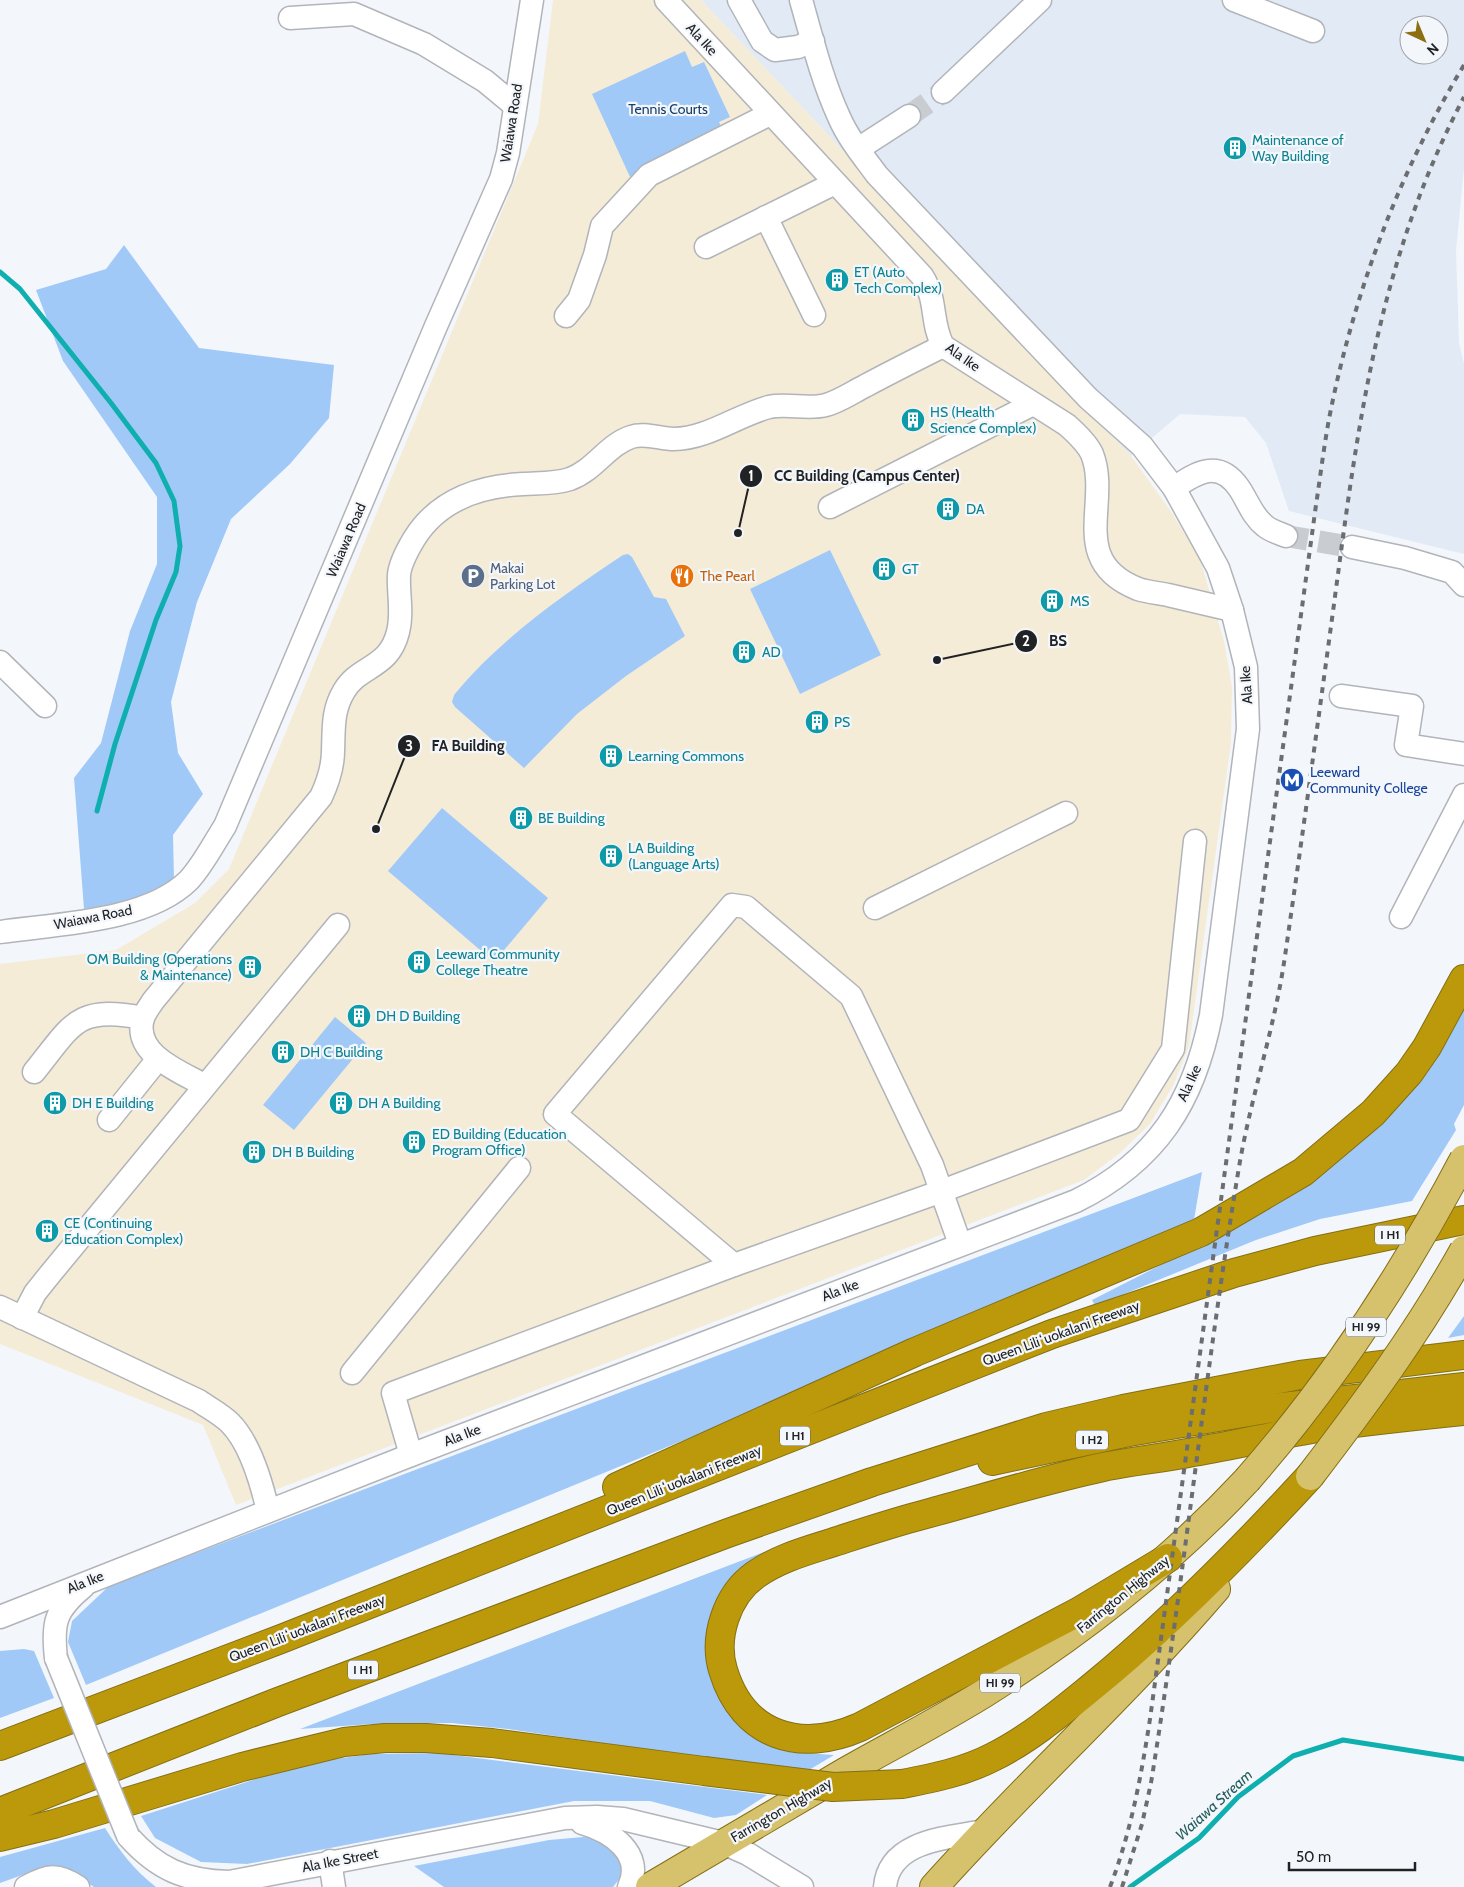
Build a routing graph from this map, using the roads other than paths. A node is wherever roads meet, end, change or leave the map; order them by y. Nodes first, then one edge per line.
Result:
1 (532, 0) edge
2 (666, 0) edge
3 (739, 0) edge
4 (801, 0) edge
5 (1040, 0) edge
6 (1234, 0) edge
7 (290, 18) dead end
8 (1313, 31) dead end
9 (813, 41) junction
10 (943, 92) tunnel mouth
11 (514, 105) junction
12 (770, 114) junction
13 (909, 116) tunnel mouth
14 (858, 149) junction
15 (836, 183) junction
16 (766, 218) junction
17 (706, 247) dead end
18 (814, 315) dead end
19 (566, 316) dead end
20 (943, 346) junction
21 (1034, 404) junction
22 (1174, 488) junction
23 (830, 507) dead end
24 (1286, 536) tunnel mouth
25 (1352, 547) tunnel mouth
26 (1464, 585) edge
27 (1232, 610) junction
28 (0, 662) edge
29 (1341, 696) dead end
30 (45, 706) dead end
31 (1464, 754) edge
32 (1464, 794) edge
33 (1066, 813) dead end
34 (1195, 840) dead end
35 (875, 908) dead end
36 (1401, 917) dead end
37 (338, 925) dead end
38 (0, 932) edge
39 (1464, 980) edge
40 (143, 1018) junction
41 (158, 1059) junction
42 (34, 1072) dead end
43 (204, 1085) junction
44 (109, 1120) dead end
45 (1464, 1159) edge
46 (519, 1168) dead end
47 (942, 1191) junction
48 (1464, 1220) edge
49 (1464, 1227) edge
50 (960, 1244) junction
51 (1315, 1250) junction
52 (1464, 1250) edge
53 (734, 1264) junction
54 (0, 1307) edge
55 (22, 1318) junction
56 (1464, 1355) edge
57 (352, 1373) dead end
58 (1464, 1387) edge
59 (1464, 1412) edge
60 (1464, 1426) edge
61 (1317, 1428) junction
62 (411, 1455) junction
63 (1310, 1476) junction
64 (268, 1511) junction
65 (728, 1533) junction
66 (1168, 1558) junction
67 (93, 1579) junction
68 (37, 1602) junction
69 (0, 1617) edge
70 (281, 1639) junction
71 (56, 1658) junction
72 (0, 1746) edge
73 (0, 1812) edge
74 (565, 1818) junction
75 (984, 1831) junction
76 (0, 1838) edge
77 (723, 1843) junction
78 (330, 1861) junction
79 (26, 1887) edge
80 (78, 1887) edge
81 (334, 1887) edge
82 (629, 1887) edge
83 (650, 1887) edge
84 (801, 1887) edge
85 (885, 1887) edge
86 (934, 1887) edge

1 - 11 street, Waiawa Road
2 - 12 street, Ala Ike
3 - 9 street
4 - 9 street, Ala Ike
5 - 10 street
6 - 8 street
7 - 11 street
9 - 14 street, Ala Ike
11 - 38 street, Waiawa Road
12 - 15 street, Ala Ike
12 - 19 street
13 - 14 street
14 - 22 street, Ala Ike
15 - 16 street
15 - 20 street, Ala Ike
16 - 17 street
16 - 18 street
20 - 21 street, Ala Ike
20 - 40 street
21 - 23 street
21 - 27 street, Ala Ike
22 - 24 street
22 - 27 street, Ala Ike
25 - 26 street
27 - 50 street, Ala Ike
28 - 30 street
29 - 31 street
32 - 36 street
33 - 35 street
34 - 47 street
37 - 43 street
39 - 70 highway
40 - 41 street
40 - 42 street
41 - 43 street
41 - 44 street
43 - 55 street
45 - 66 main road, Farrington Highway / HI 99, bridge
46 - 57 street
47 - 50 street
47 - 53 street
47 - 53 street
48 - 51 highway, Queen Liliʻuokalani Freeway / I H1
49 - 51 highway
50 - 62 street, Ala Ike
51 - 70 highway, Queen Liliʻuokalani Freeway / I H1
52 - 63 main road, bridge
53 - 62 street
54 - 55 street
55 - 64 street
56 - 65 highway, I H1
58 - 65 highway, I H2
59 - 61 highway
60 - 61 highway
61 - 66 highway
62 - 64 street, Ala Ike
63 - 75 main road
63 - 76 highway, bridge
64 - 67 street, Ala Ike
65 - 73 highway, I H1
66 - 77 main road, Farrington Highway / HI 99
67 - 68 street, Ala Ike
67 - 71 street
68 - 69 street, Ala Ike
68 - 71 street, Ala Ike Street
70 - 72 highway, Queen Liliʻuokalani Freeway / I H1
71 - 78 street, Ala Ike Street, bridge
74 - 77 street, Ala Ike Street
74 - 78 street, Ala Ike Street
74 - 82 street
75 - 85 street
75 - 86 main road
77 - 83 main road, Farrington Highway / HI 99
77 - 84 street, Ala Ike Street
78 - 81 street
79 - 80 street

